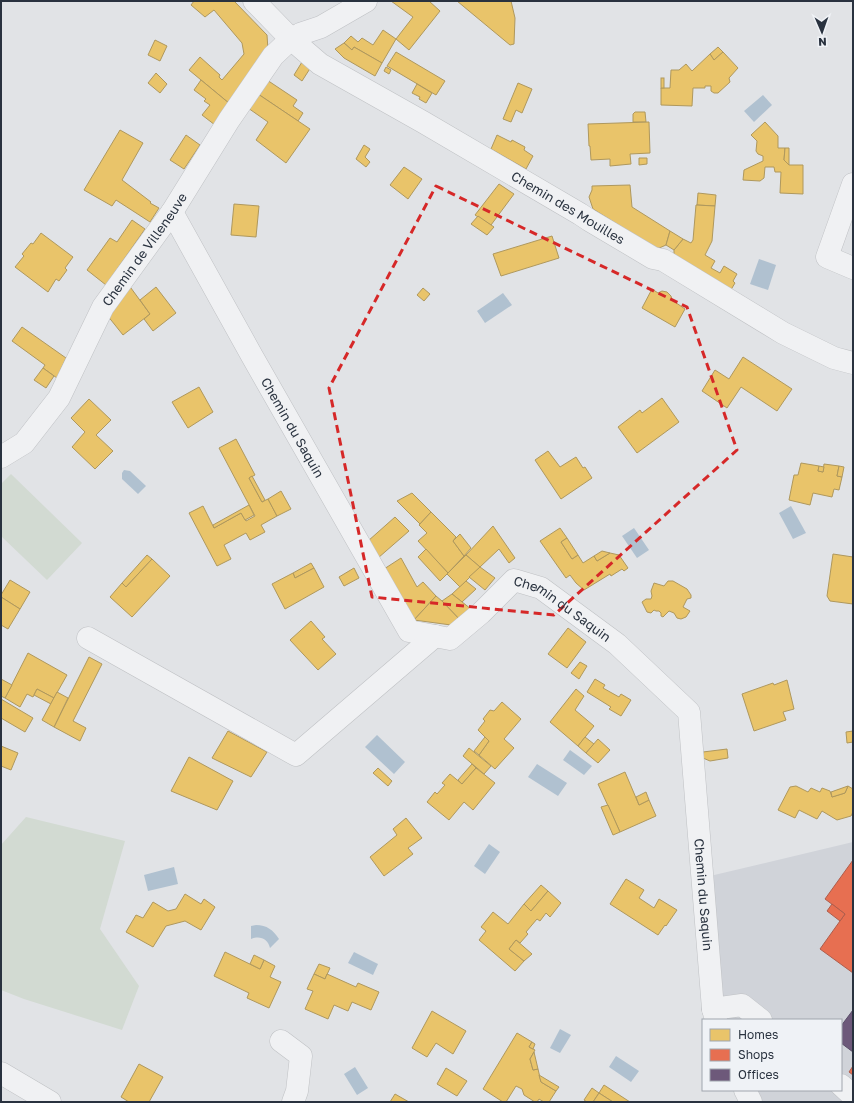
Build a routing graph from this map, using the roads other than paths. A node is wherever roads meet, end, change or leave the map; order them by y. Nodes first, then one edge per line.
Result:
1 (254, 1) edge
2 (366, 1) edge
3 (291, 39) junction
4 (853, 184) edge
5 (172, 212) junction
6 (853, 268) edge
7 (853, 363) edge
8 (1, 457) edge
9 (435, 636) junction
10 (88, 638) dead end
11 (714, 1014) edge
12 (760, 1019) edge
13 (281, 1041) dead end
14 (1, 1073) edge
15 (842, 1086) edge
16 (746, 1091) edge
17 (853, 1096) edge
18 (50, 1102) edge
19 (293, 1102) edge
20 (751, 1102) edge

1 - 3 street, Chemin des Mouilles
2 - 3 street, Chemin de Villeneuve
3 - 5 street, Chemin de Villeneuve
3 - 7 street, Chemin des Mouilles
4 - 6 street
5 - 8 street, Chemin de Villeneuve
5 - 9 street, Chemin du Saquin
9 - 10 street
9 - 11 street, Chemin du Saquin
11 - 12 street
13 - 19 street
14 - 18 street
15 - 17 street
16 - 20 street

